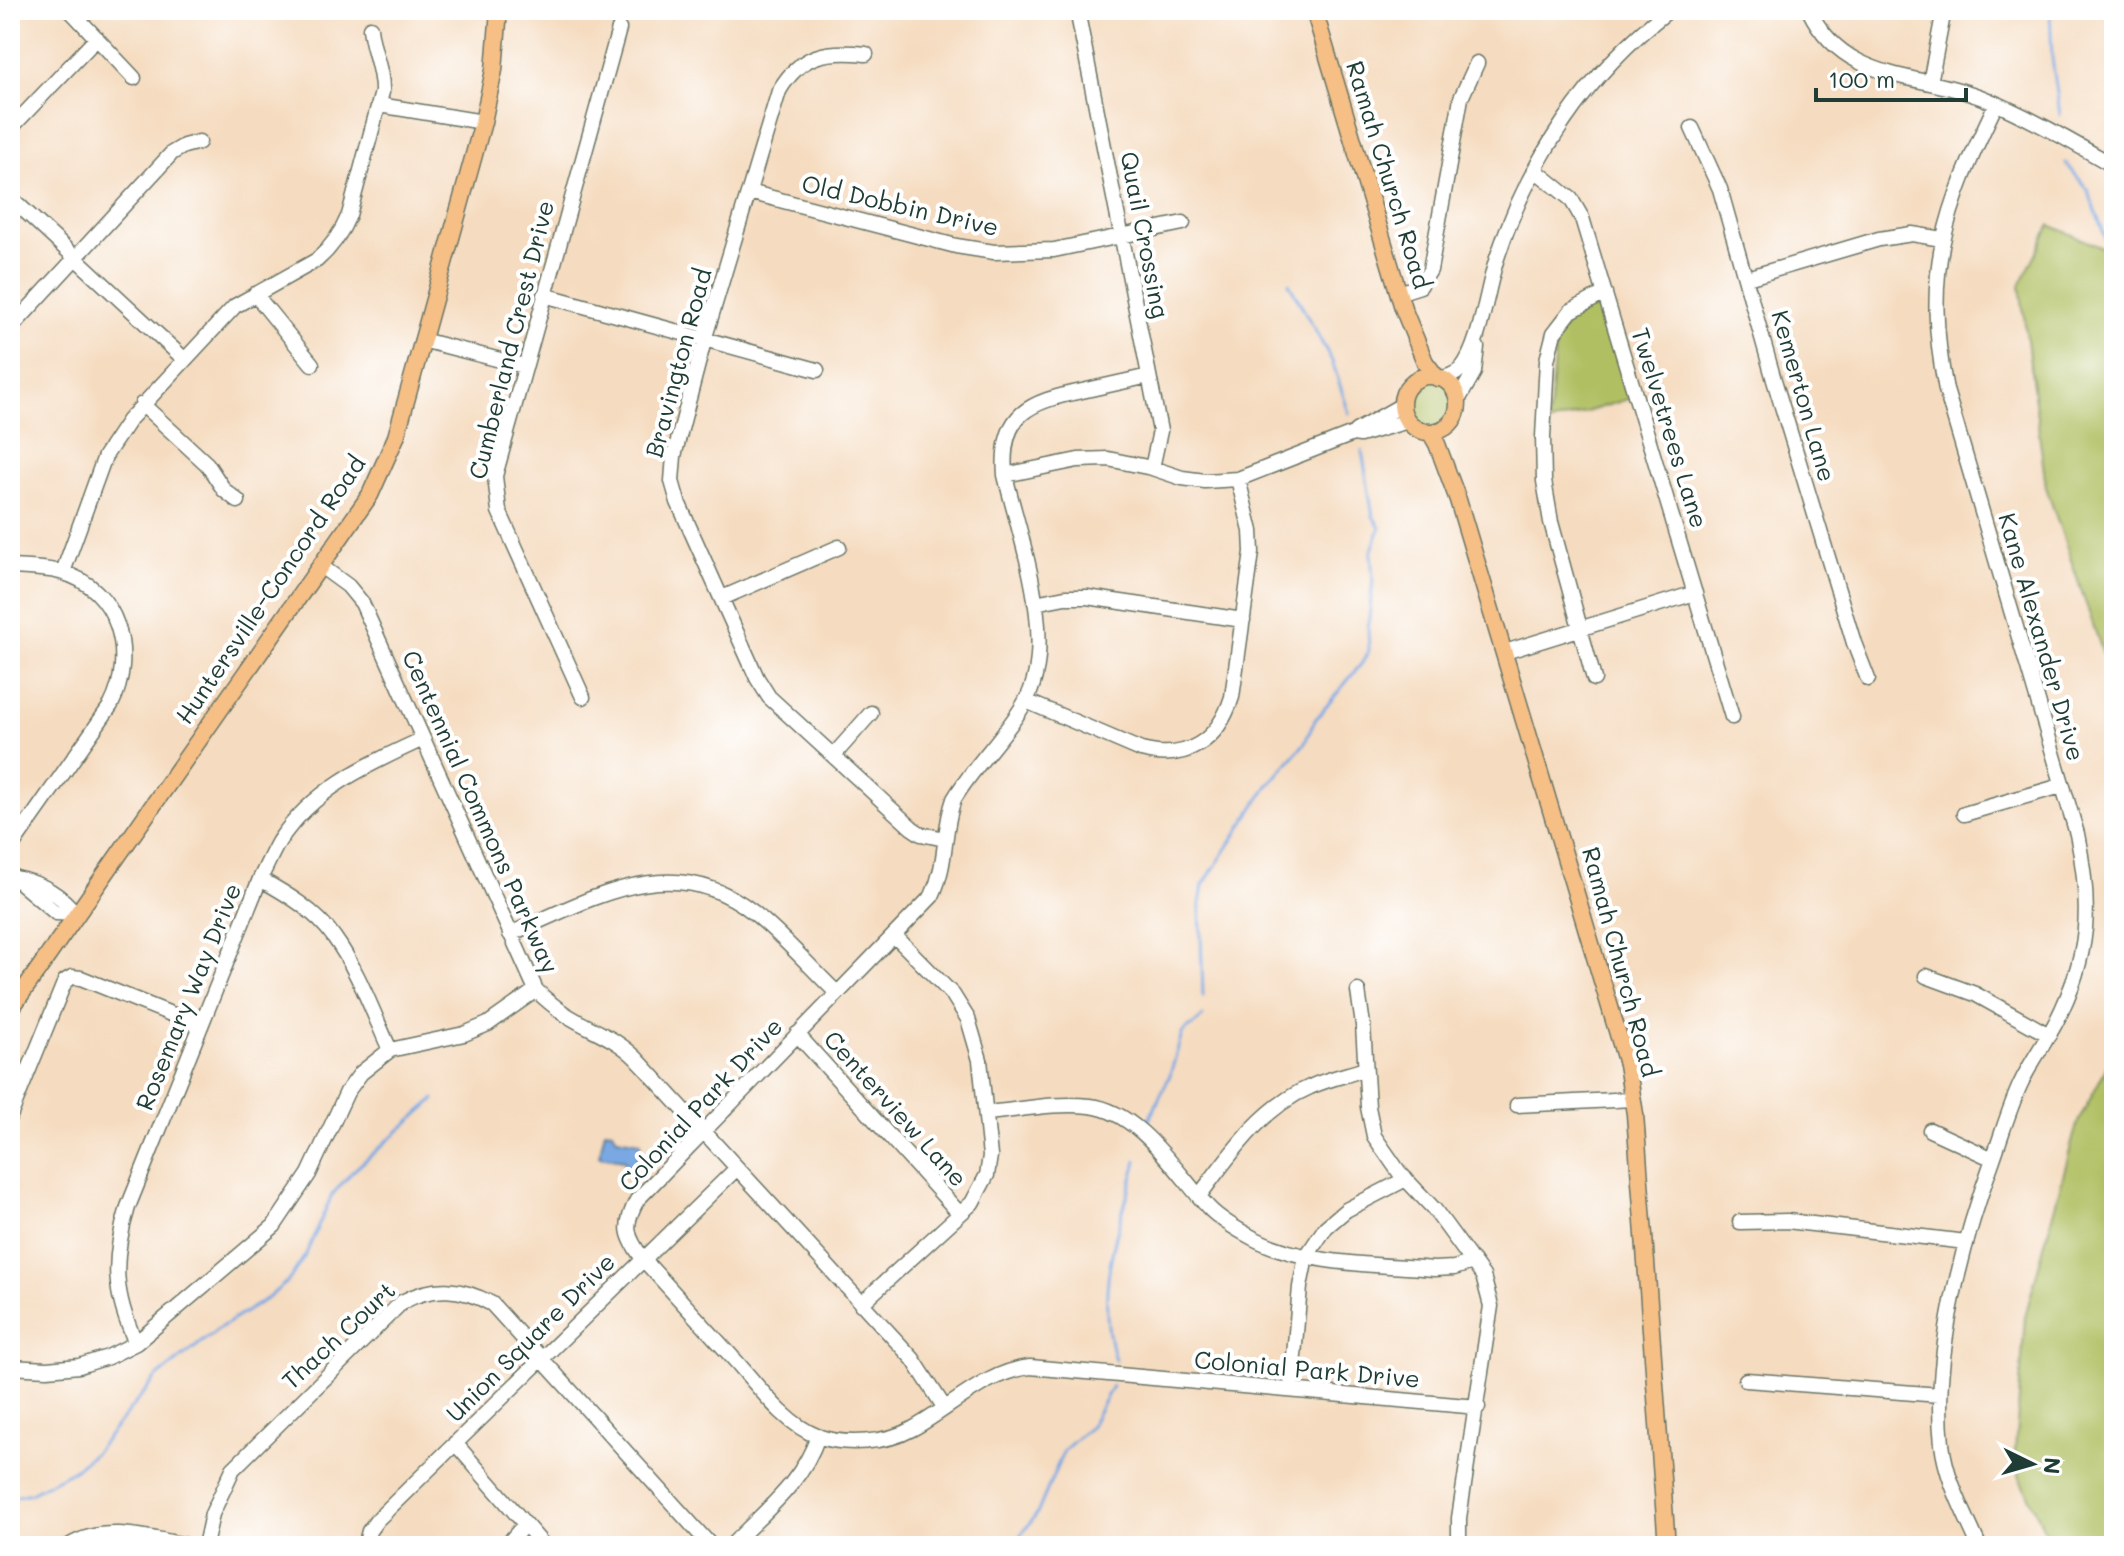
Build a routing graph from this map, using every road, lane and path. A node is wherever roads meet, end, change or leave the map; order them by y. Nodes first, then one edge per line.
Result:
1 (70, 10) edge
2 (499, 10) edge
3 (1077, 10) edge
4 (1314, 10) edge
5 (1669, 10) edge
6 (1809, 10) edge
7 (1944, 10) edge
8 (370, 28) dead end
9 (619, 29) dead end
10 (97, 38) junction
11 (866, 54) dead end
12 (1477, 63) dead end
13 (134, 78) dead end
14 (1930, 83) junction
15 (1996, 104) junction
16 (379, 105) junction
17 (483, 122) junction
18 (1692, 128) dead end
19 (10, 129) edge
20 (199, 142) dead end
21 (2114, 166) edge
22 (1535, 170) junction
23 (749, 192) junction
24 (10, 197) edge
25 (1183, 223) dead end
26 (1122, 236) junction
27 (1942, 239) junction
28 (75, 258) junction
29 (1747, 278) junction
30 (1605, 293) junction
31 (255, 294) junction
32 (544, 295) junction
33 (1400, 300) junction
34 (10, 329) edge
35 (1478, 331) junction
36 (705, 337) junction
37 (422, 340) junction
38 (184, 359) junction
39 (312, 364) dead end
40 (524, 366) junction
41 (817, 370) dead end
42 (1149, 376) junction
43 (1438, 378) junction
44 (1415, 380) junction
45 (1457, 402) junction
46 (142, 404) junction
47 (1405, 413) junction
48 (1448, 426) junction
49 (1430, 432) junction
50 (1152, 468) junction
51 (1005, 475) junction
52 (1238, 479) junction
53 (1458, 500) junction
54 (238, 501) dead end
55 (839, 547) dead end
56 (10, 567) edge
57 (322, 567) junction
58 (63, 572) junction
59 (1695, 593) junction
60 (722, 598) junction
61 (1035, 603) junction
62 (1243, 620) junction
63 (1580, 628) junction
64 (1505, 652) junction
65 (1594, 679) dead end
66 (1868, 679) dead end
67 (583, 697) dead end
68 (1026, 701) junction
69 (871, 713) dead end
70 (1732, 717) dead end
71 (423, 739) junction
72 (834, 755) junction
73 (2061, 786) junction
74 (1964, 814) dead end
75 (945, 839) junction
76 (10, 849) edge
77 (13, 876) edge
78 (260, 879) junction
79 (76, 914) junction
80 (510, 934) junction
81 (894, 935) junction
82 (1926, 976) dead end
83 (536, 990) junction
84 (1358, 991) dead end
85 (837, 993) junction
86 (10, 1010) edge
87 (201, 1026) junction
88 (797, 1034) junction
89 (2049, 1035) junction
90 (390, 1050) junction
91 (1365, 1069) junction
92 (1633, 1099) junction
93 (1517, 1105) dead end
94 (986, 1113) junction
95 (10, 1116) edge
96 (1930, 1130) dead end
97 (703, 1131) junction
98 (1993, 1159) junction
99 (737, 1168) junction
100 (1406, 1179) junction
101 (1199, 1196) junction
102 (960, 1214) junction
103 (1740, 1222) dead end
104 (1966, 1242) junction
105 (1306, 1257) junction
106 (643, 1259) junction
107 (1473, 1262) junction
108 (861, 1304) junction
109 (136, 1343) junction
110 (542, 1358) junction
111 (10, 1367) edge
112 (1746, 1380) dead end
113 (1291, 1390) junction
114 (1940, 1395) junction
115 (944, 1407) junction
116 (1478, 1407) junction
117 (818, 1436) junction
118 (455, 1443) junction
119 (525, 1524) junction
120 (69, 1546) edge
121 (190, 1546) edge
122 (205, 1546) edge
123 (365, 1546) edge
124 (506, 1546) edge
125 (544, 1546) edge
126 (711, 1546) edge
127 (731, 1546) edge
128 (1459, 1546) edge
129 (1667, 1546) edge
130 (1979, 1546) edge

1 - 10 street
2 - 17 main road, Huntersville-Concord Road
3 - 26 street, Quail Crossing
4 - 33 main road, Ramah Church Road
5 - 22 street
6 - 14 street
7 - 14 street
8 - 16 street
9 - 32 street, Cumberland Crest Drive
10 - 13 street
10 - 19 street
11 - 23 street, Bravington Road
12 - 33 street
14 - 15 street
15 - 21 street
15 - 27 street, Kane Alexander Drive
16 - 17 street
16 - 31 street
17 - 37 main road, Huntersville-Concord Road
18 - 29 street, Kemerton Lane
20 - 28 street
22 - 30 street, Twelvetrees Lane
22 - 35 street
23 - 26 street, Old Dobbin Drive
23 - 36 street, Bravington Road
24 - 28 street
25 - 26 street, Old Dobbin Drive
26 - 42 street, Quail Crossing
27 - 29 street
27 - 73 street, Kane Alexander Drive
28 - 34 street
28 - 38 street
29 - 66 street, Kemerton Lane
30 - 59 street, Twelvetrees Lane
30 - 63 street
31 - 38 street
31 - 39 street
32 - 36 street
32 - 40 street, Cumberland Crest Drive
33 - 43 main road, Ramah Church Road
33 - 44 main road, Ramah Church Road
35 - 43 street
35 - 45 street
36 - 41 street
36 - 60 street, Bravington Road
37 - 40 street
37 - 57 main road, Huntersville-Concord Road
38 - 46 street
40 - 67 street, Cumberland Crest Drive
42 - 50 street, Quail Crossing
42 - 51 street, Colonial Park Drive
43 - 44 main road
43 - 45 main road, Ramah Church Road
44 - 47 main road
45 - 48 main road, Ramah Church Road
46 - 54 street
46 - 58 street
47 - 49 main road
47 - 52 street
48 - 49 main road
48 - 53 main road, Ramah Church Road
49 - 53 main road, Ramah Church Road
50 - 51 street
50 - 52 street
51 - 61 street, Colonial Park Drive
52 - 62 street
53 - 64 main road, Ramah Church Road
55 - 60 street
56 - 58 street
57 - 71 street, Centennial Commons Parkway
57 - 79 main road, Huntersville-Concord Road
58 - 76 street
59 - 63 street
59 - 70 street, Twelvetrees Lane
60 - 72 street, Bravington Road
61 - 62 street
61 - 68 street, Colonial Park Drive
62 - 68 street
63 - 64 street
63 - 65 street
64 - 92 main road, Ramah Church Road
68 - 75 street, Colonial Park Drive
69 - 72 street
71 - 78 street, Rosemary Way Drive
71 - 80 street, Centennial Commons Parkway
72 - 75 street, Bravington Road
73 - 74 street
73 - 89 street, Kane Alexander Drive
75 - 81 street, Colonial Park Drive
77 - 79 street
78 - 87 street, Rosemary Way Drive
78 - 90 street
79 - 86 main road, Huntersville-Concord Road
80 - 83 street, Centennial Commons Parkway
80 - 85 street
81 - 85 street, Colonial Park Drive
81 - 94 street
82 - 89 street
83 - 90 street
83 - 97 street, Centennial Commons Parkway
84 - 91 street
85 - 88 street, Colonial Park Drive
87 - 95 street
87 - 109 street, Rosemary Way Drive
88 - 97 street, Colonial Park Drive
88 - 102 street, Centerview Lane
89 - 98 street, Kane Alexander Drive
90 - 109 street
91 - 100 street
91 - 101 street
92 - 93 street
92 - 129 main road, Ramah Church Road
94 - 101 street
94 - 102 street
96 - 98 street
97 - 99 street, Centennial Commons Parkway
97 - 106 street, Colonial Park Drive
98 - 104 street, Kane Alexander Drive
99 - 106 street, Union Square Drive
99 - 108 street, Centennial Commons Parkway
100 - 105 street
100 - 107 street
101 - 105 street
102 - 108 street
103 - 104 street
104 - 114 street, Kane Alexander Drive
105 - 107 street
105 - 113 street
106 - 110 street, Union Square Drive
106 - 117 street, Colonial Park Drive
107 - 116 street
108 - 115 street, Centennial Commons Parkway
109 - 111 street
110 - 118 street, Union Square Drive
110 - 122 street, Thach Court
110 - 126 street, Thach Court
112 - 114 street
113 - 115 street, Colonial Park Drive
113 - 116 street, Colonial Park Drive
114 - 130 street, Kane Alexander Drive
115 - 117 street, Colonial Park Drive
116 - 128 street
117 - 127 street
118 - 119 street
118 - 123 street, Union Square Drive
119 - 124 street
119 - 125 street
120 - 121 street

